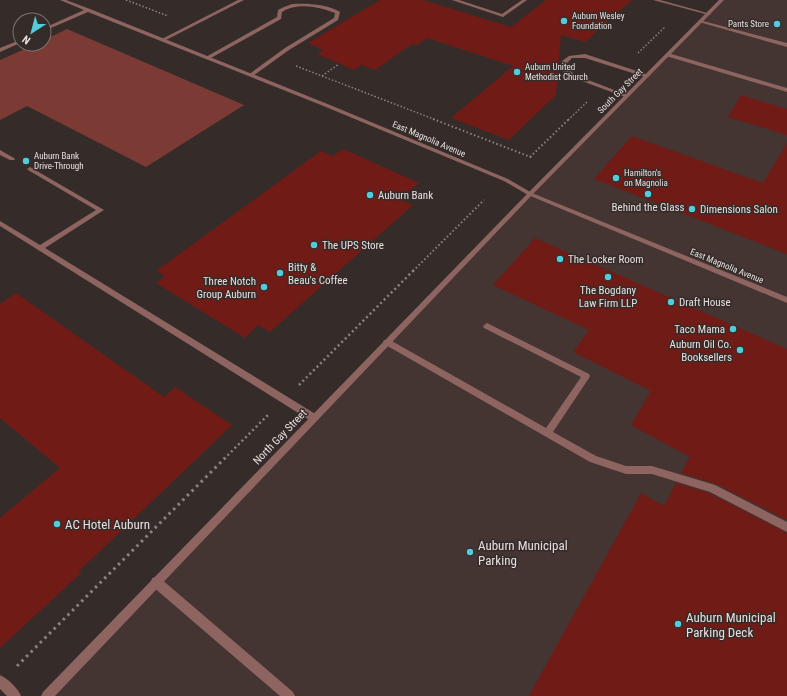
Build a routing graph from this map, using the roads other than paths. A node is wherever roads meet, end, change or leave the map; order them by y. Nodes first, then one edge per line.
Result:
1 (62, 0) edge
2 (242, 0) edge
3 (454, 0) edge
4 (473, 0) edge
5 (525, 0) edge
6 (655, 0) edge
7 (722, 0) edge
8 (467, 4) junction
9 (88, 10) junction
10 (709, 14) junction
11 (701, 22) junction
12 (52, 26) edge
13 (162, 40) junction
14 (12, 45) edge
15 (787, 45) edge
16 (0, 50) edge
17 (668, 55) junction
18 (207, 58) junction
19 (251, 75) junction
20 (647, 76) junction
21 (787, 90) edge
22 (628, 96) junction
23 (0, 152) edge
24 (12, 158) dead end
25 (30, 169) dead end
26 (530, 194) junction
27 (0, 222) edge
28 (40, 248) junction
29 (787, 300) edge
30 (487, 326) dead end
31 (387, 342) junction
32 (314, 418) junction
33 (548, 433) junction
34 (787, 527) edge
35 (156, 582) junction
36 (1, 682) edge
37 (16, 696) edge
38 (47, 696) edge
39 (290, 696) edge

1 - 9 street, East Magnolia Avenue
2 - 13 street
3 - 8 street
4 - 8 street
5 - 8 street
6 - 10 street
7 - 10 street, South Gay Street
9 - 12 street
9 - 13 street, East Magnolia Avenue
10 - 11 street, South Gay Street
11 - 15 street
11 - 17 street, South Gay Street
13 - 18 street, East Magnolia Avenue
14 - 16 street
17 - 20 street, South Gay Street
17 - 21 street
18 - 19 street, East Magnolia Avenue
18 - 19 street
19 - 26 street, East Magnolia Avenue
20 - 22 street, South Gay Street
20 - 22 street
22 - 26 street, South Gay Street
23 - 24 street
25 - 28 street
26 - 29 street, East Magnolia Avenue
26 - 31 street, North Gay Street
27 - 28 street
28 - 32 street
30 - 33 street
31 - 32 street, North Gay Street
31 - 33 street
32 - 35 street, North Gay Street
33 - 34 street
35 - 38 street, North Gay Street
35 - 39 street
36 - 37 street

